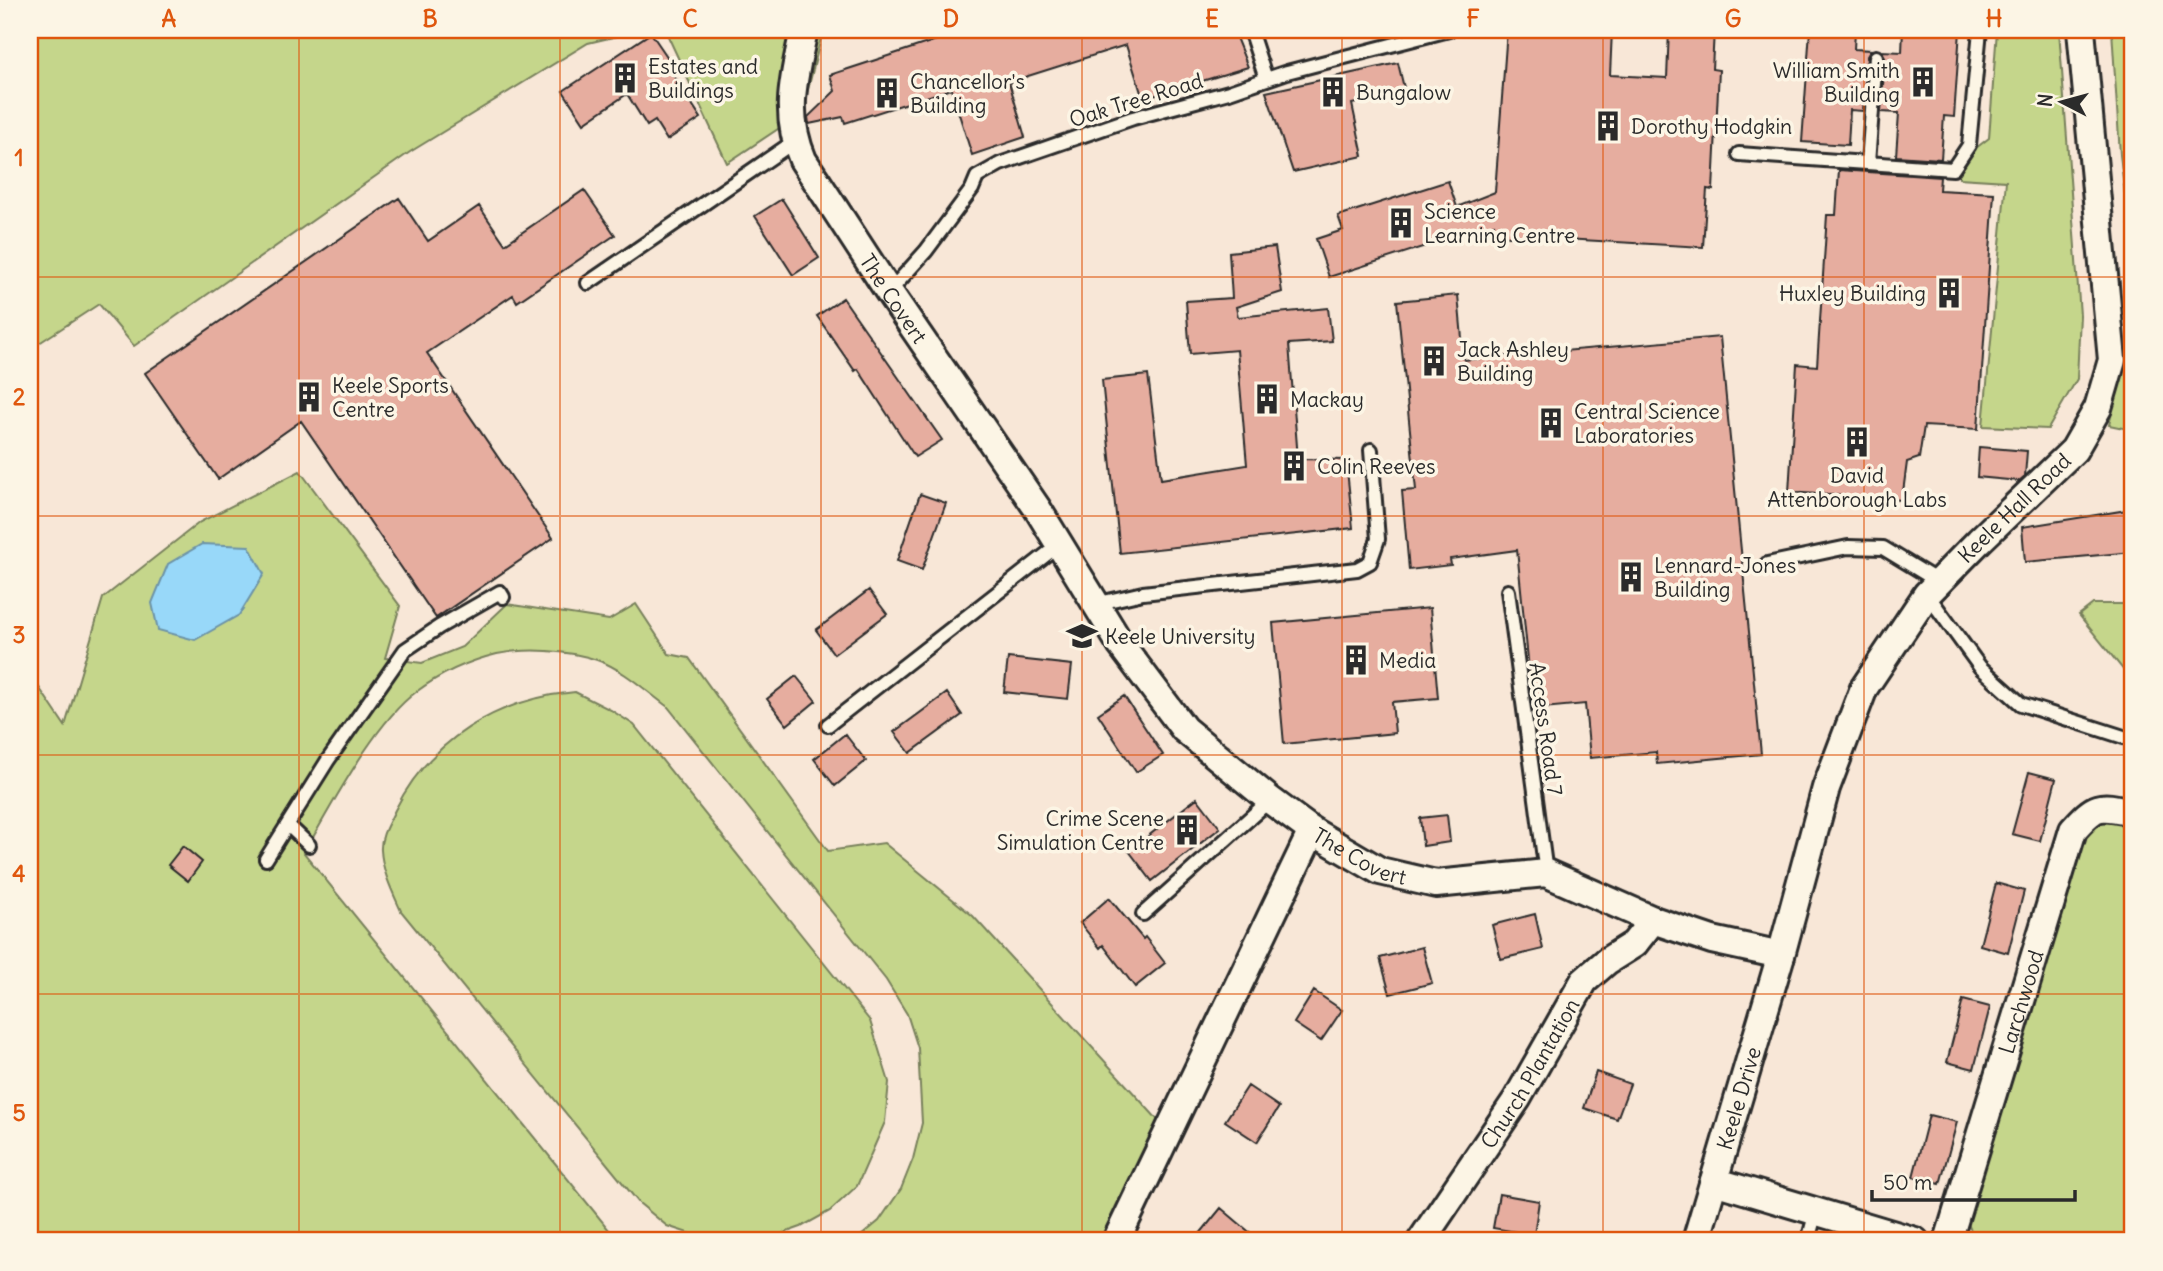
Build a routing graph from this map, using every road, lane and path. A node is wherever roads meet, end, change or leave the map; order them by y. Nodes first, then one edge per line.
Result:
1 (804, 30) edge
2 (1250, 30) edge
3 (1449, 30) edge
4 (1980, 30) edge
5 (2081, 30) edge
6 (1876, 57) dead end
7 (1266, 79) junction
8 (795, 141) junction
9 (1740, 155) dead end
10 (1868, 163) junction
11 (588, 283) dead end
12 (888, 292) junction
13 (1371, 450) dead end
14 (1060, 543) junction
15 (1767, 564) dead end
16 (1933, 588) junction
17 (1508, 591) dead end
18 (503, 597) dead end
19 (1095, 604) junction
20 (828, 725) dead end
21 (2133, 740) edge
22 (1270, 800) junction
23 (2133, 812) edge
24 (288, 825) junction
25 (1312, 831) junction
26 (309, 845) dead end
27 (266, 859) dead end
28 (1546, 873) junction
29 (1143, 914) dead end
30 (1653, 920) junction
31 (1781, 955) junction
32 (1714, 1181) junction
33 (1816, 1212) junction
34 (1116, 1241) edge
35 (1421, 1241) edge
36 (1696, 1241) edge
37 (1808, 1241) edge
38 (1915, 1241) edge
39 (1948, 1241) edge

1 - 8 street, The Covert
2 - 7 lane
3 - 7 lane, Oak Tree Road
4 - 10 lane
5 - 16 street, Keele Hall Road
6 - 10 lane
7 - 12 lane, Oak Tree Road
8 - 11 lane
8 - 12 street, The Covert
9 - 10 lane
12 - 14 street, The Covert
13 - 19 lane
14 - 19 street, The Covert
14 - 20 lane
15 - 16 lane
16 - 21 lane
16 - 31 street, Keele Hall Road
17 - 28 lane, Access Road 7
18 - 24 lane
19 - 22 street, The Covert
22 - 25 street, The Covert
22 - 29 lane
23 - 39 street, Larchwood
24 - 26 lane
24 - 27 lane
25 - 28 street, The Covert
25 - 34 street
28 - 30 street, The Covert
30 - 31 street, The Covert
30 - 35 street, Church Plantation
31 - 32 street, Keele Drive
32 - 33 street
32 - 36 street, Keele Drive
33 - 37 lane
33 - 38 street

